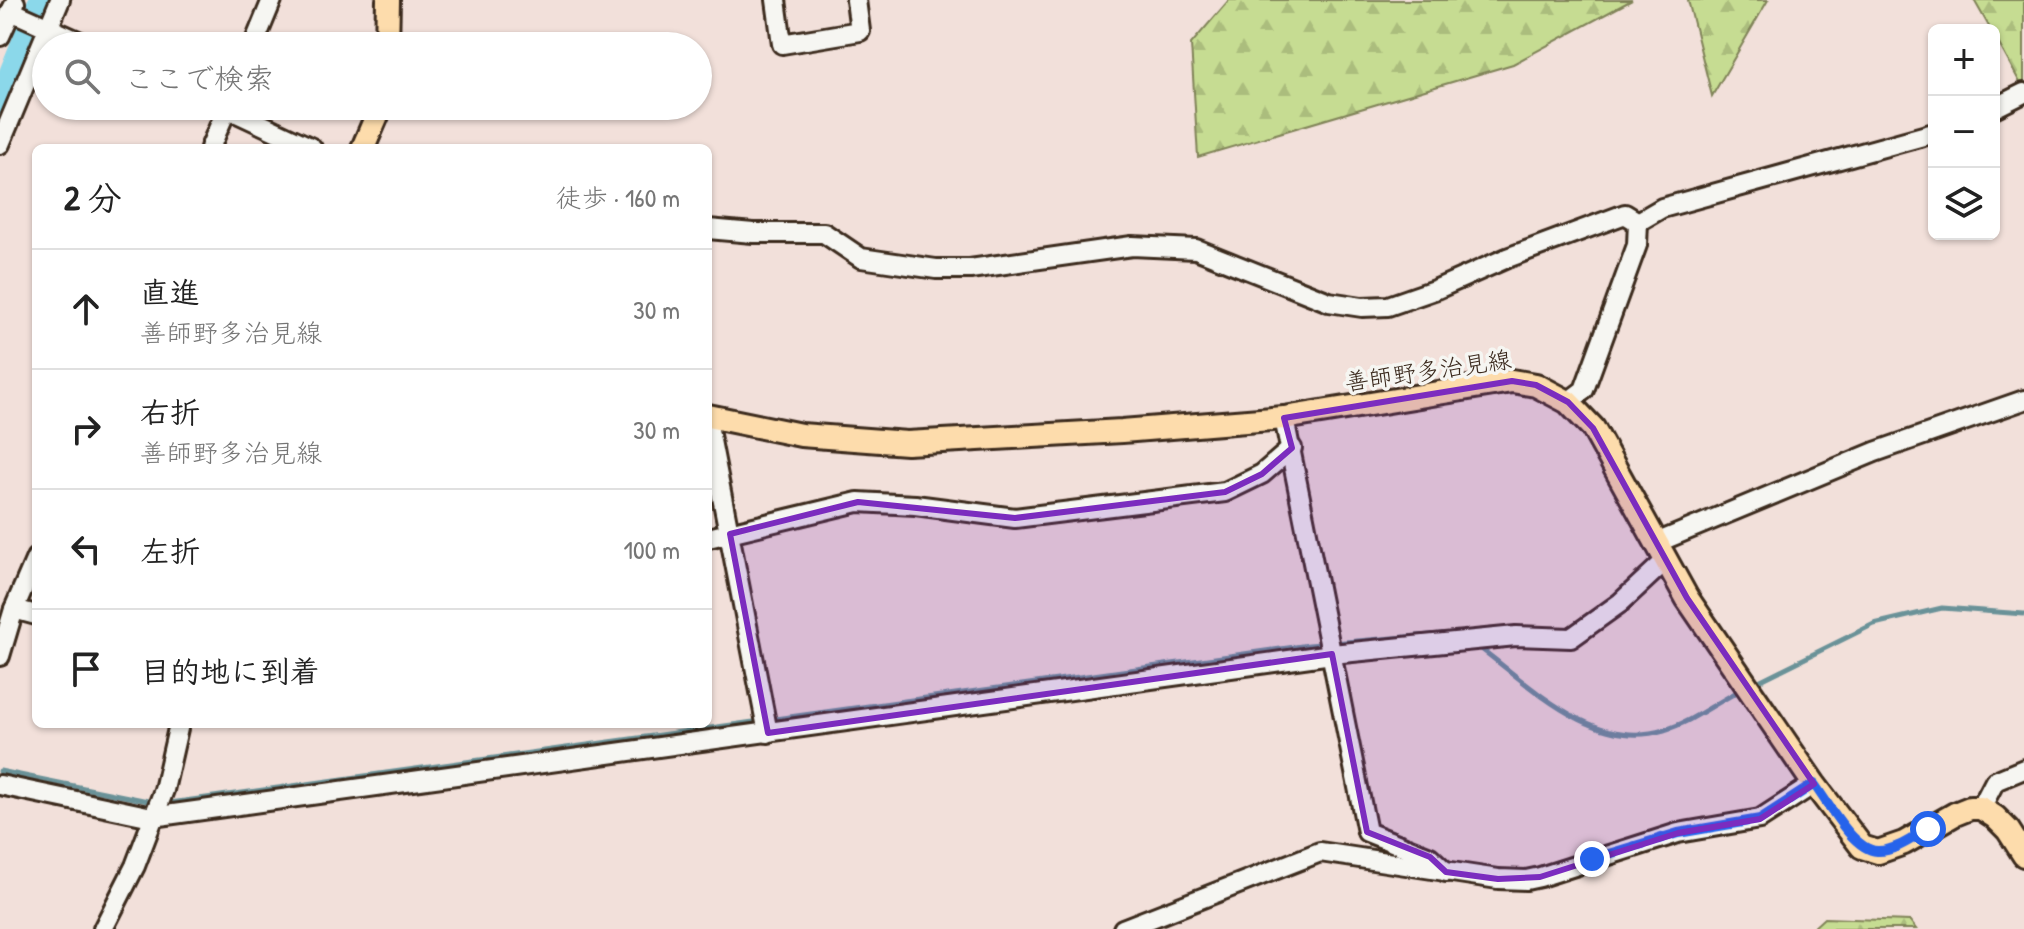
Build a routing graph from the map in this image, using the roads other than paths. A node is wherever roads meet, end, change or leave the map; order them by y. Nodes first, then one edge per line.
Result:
1 (60, 0) edge
2 (272, 0) edge
3 (388, 0) edge
4 (776, 0) edge
5 (856, 0) edge
6 (14, 5) edge
7 (48, 27) junction
8 (46, 32) edge
9 (59, 32) edge
10 (259, 32) edge
11 (387, 32) edge
12 (0, 36) edge
13 (32, 66) edge
14 (2024, 93) edge
15 (2000, 105) edge
16 (221, 120) edge
17 (253, 120) edge
18 (375, 120) edge
19 (1928, 135) edge
20 (0, 144) edge
21 (212, 144) edge
22 (304, 144) edge
23 (365, 144) edge
24 (1638, 222) junction
25 (712, 229) edge
26 (2024, 400) edge
27 (1568, 402) junction
28 (712, 417) edge
29 (1284, 418) junction
30 (712, 445) edge
31 (1292, 448) junction
32 (730, 534) junction
33 (712, 537) edge
34 (1660, 552) junction
35 (32, 567) edge
36 (14, 609) junction
37 (32, 614) edge
38 (1332, 653) junction
39 (0, 656) edge
40 (178, 728) edge
41 (768, 733) junction
42 (2024, 769) edge
43 (1814, 784) junction
44 (0, 785) edge
45 (1981, 808) junction
46 (152, 817) junction
47 (2024, 855) edge
48 (1446, 872) junction
49 (103, 929) edge
50 (1123, 929) edge

1 - 7 street
2 - 10 street
3 - 11 main road
4 - 5 street
6 - 7 street
6 - 12 street
7 - 8 street
7 - 9 street
13 - 20 street
14 - 15 street
16 - 21 street
17 - 22 street
18 - 23 main road
19 - 24 street
24 - 25 street
24 - 27 street
26 - 34 street
27 - 29 main road, 善師野多治見線
27 - 34 main road, 善師野多治見線
28 - 29 main road, 善師野多治見線
29 - 31 street
30 - 32 street
31 - 32 street
31 - 38 street
32 - 33 street
32 - 41 street
34 - 38 street
34 - 43 main road, 善師野多治見線
35 - 36 street
36 - 37 street
36 - 39 street
38 - 41 street
38 - 48 street
40 - 46 street
41 - 46 street
42 - 45 street
43 - 45 main road, 善師野多治見線
43 - 48 street
44 - 46 street
45 - 47 main road
46 - 49 street
48 - 50 street

